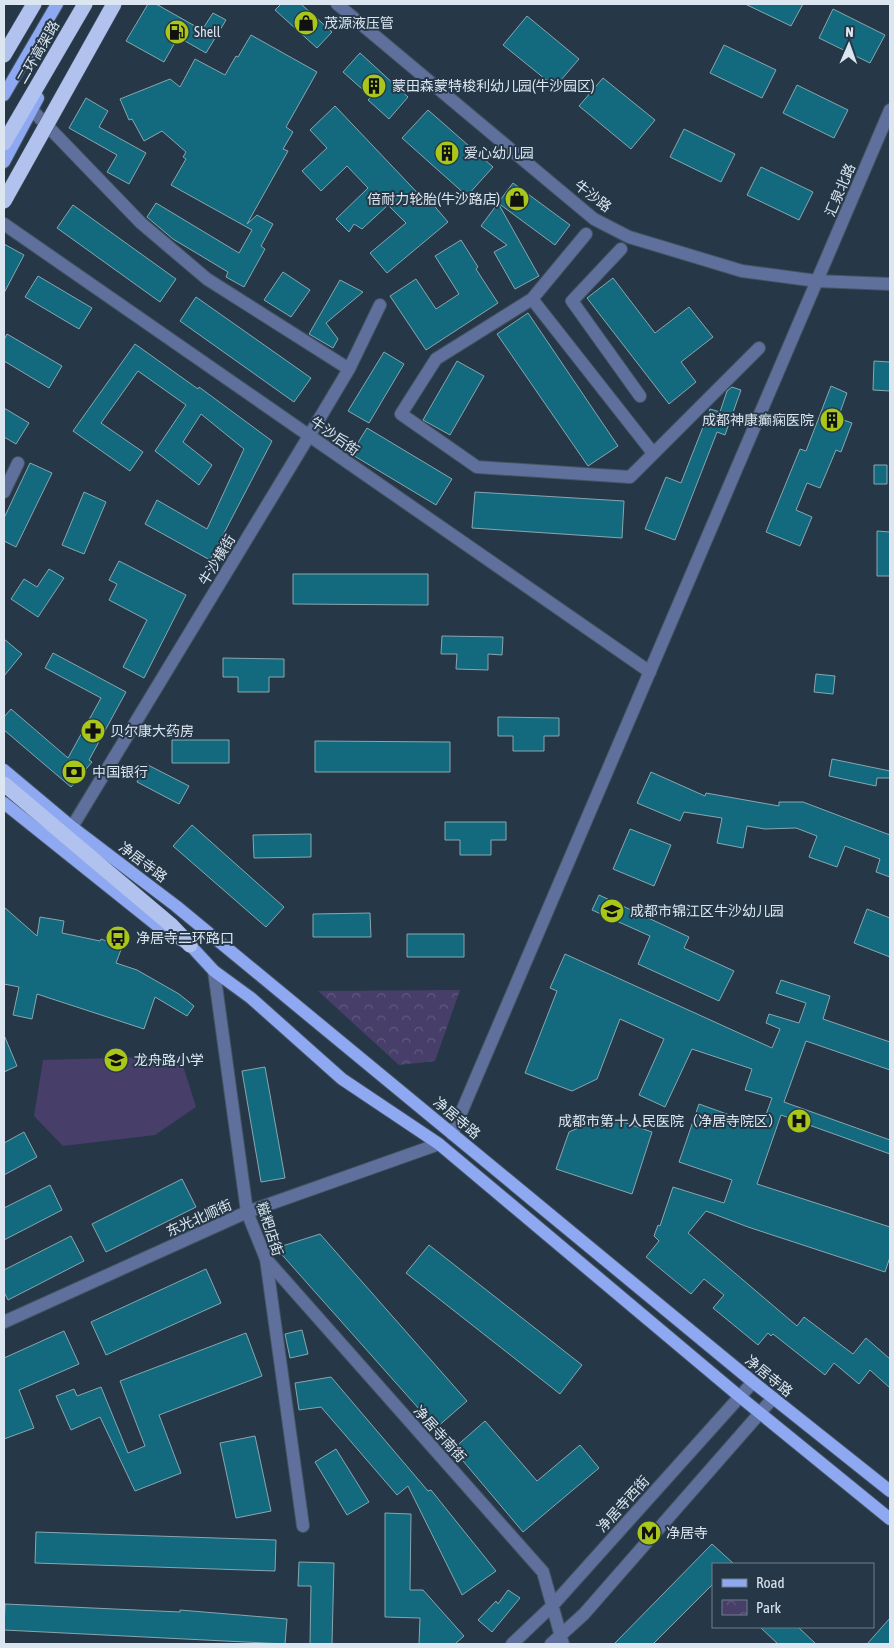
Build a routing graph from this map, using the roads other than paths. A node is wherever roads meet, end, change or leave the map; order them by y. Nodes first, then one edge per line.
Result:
1 (34, 4) edge
2 (57, 4) edge
3 (87, 4) edge
4 (114, 4) edge
5 (337, 4) edge
6 (4, 55) edge
7 (4, 94) edge
8 (32, 110) junction
9 (890, 110) edge
10 (4, 143) edge
11 (4, 162) edge
12 (4, 201) edge
13 (4, 224) edge
14 (586, 234) dead end
15 (621, 249) dead end
16 (817, 281) junction
17 (890, 284) edge
18 (532, 299) junction
19 (380, 305) dead end
20 (759, 348) dead end
21 (349, 369) junction
22 (640, 396) dead end
23 (309, 436) junction
24 (653, 453) junction
25 (18, 463) dead end
26 (4, 492) edge
27 (650, 672) junction
28 (4, 770) edge
29 (4, 784) edge
30 (4, 803) edge
31 (72, 827) junction
32 (190, 945) junction
33 (214, 971) junction
34 (452, 1134) junction
35 (439, 1144) junction
36 (247, 1212) junction
37 (266, 1260) junction
38 (4, 1322) edge
39 (754, 1382) junction
40 (739, 1396) junction
41 (773, 1398) junction
42 (760, 1412) junction
43 (890, 1491) edge
44 (890, 1519) edge
45 (303, 1526) dead end
46 (552, 1606) junction
47 (558, 1641) edge
48 (512, 1644) edge

1 - 6 highway, 二环高架路
2 - 7 main road
3 - 8 main road
3 - 10 highway, 二环高架路
4 - 12 highway, bridge
5 - 16 street, 牛沙路
8 - 11 main road
8 - 21 street
9 - 16 street, 汇泉北路
13 - 23 street, 牛沙后街
14 - 18 street
15 - 22 street
16 - 17 street, 牛沙路
16 - 27 street, 汇泉北路
18 - 24 street
18 - 24 street
19 - 21 street, 牛沙横街
20 - 24 street
21 - 23 street, 牛沙横街
23 - 27 street, 牛沙后街
23 - 31 street, 牛沙横街
25 - 26 street
27 - 34 street, 汇泉北路
28 - 31 main road, 净居寺路
29 - 32 highway
30 - 32 main road
31 - 34 main road, 净居寺路
32 - 33 main road
33 - 35 main road
33 - 36 street, 糍粑店街
34 - 39 main road, 净居寺路
35 - 36 street, 东光北顺街
35 - 40 main road
36 - 37 street, 糍粑店街
36 - 38 street, 东光北顺街
37 - 45 street, 糍粑店街
37 - 46 street, 净居寺南街
39 - 40 street, 净居寺西街
39 - 41 main road, 净居寺路
40 - 42 main road
40 - 46 street, 净居寺西街
41 - 42 street
41 - 43 main road, 净居寺路
42 - 44 main road
42 - 47 street
46 - 47 street, 净居寺南街
46 - 48 street, 净居寺西街

